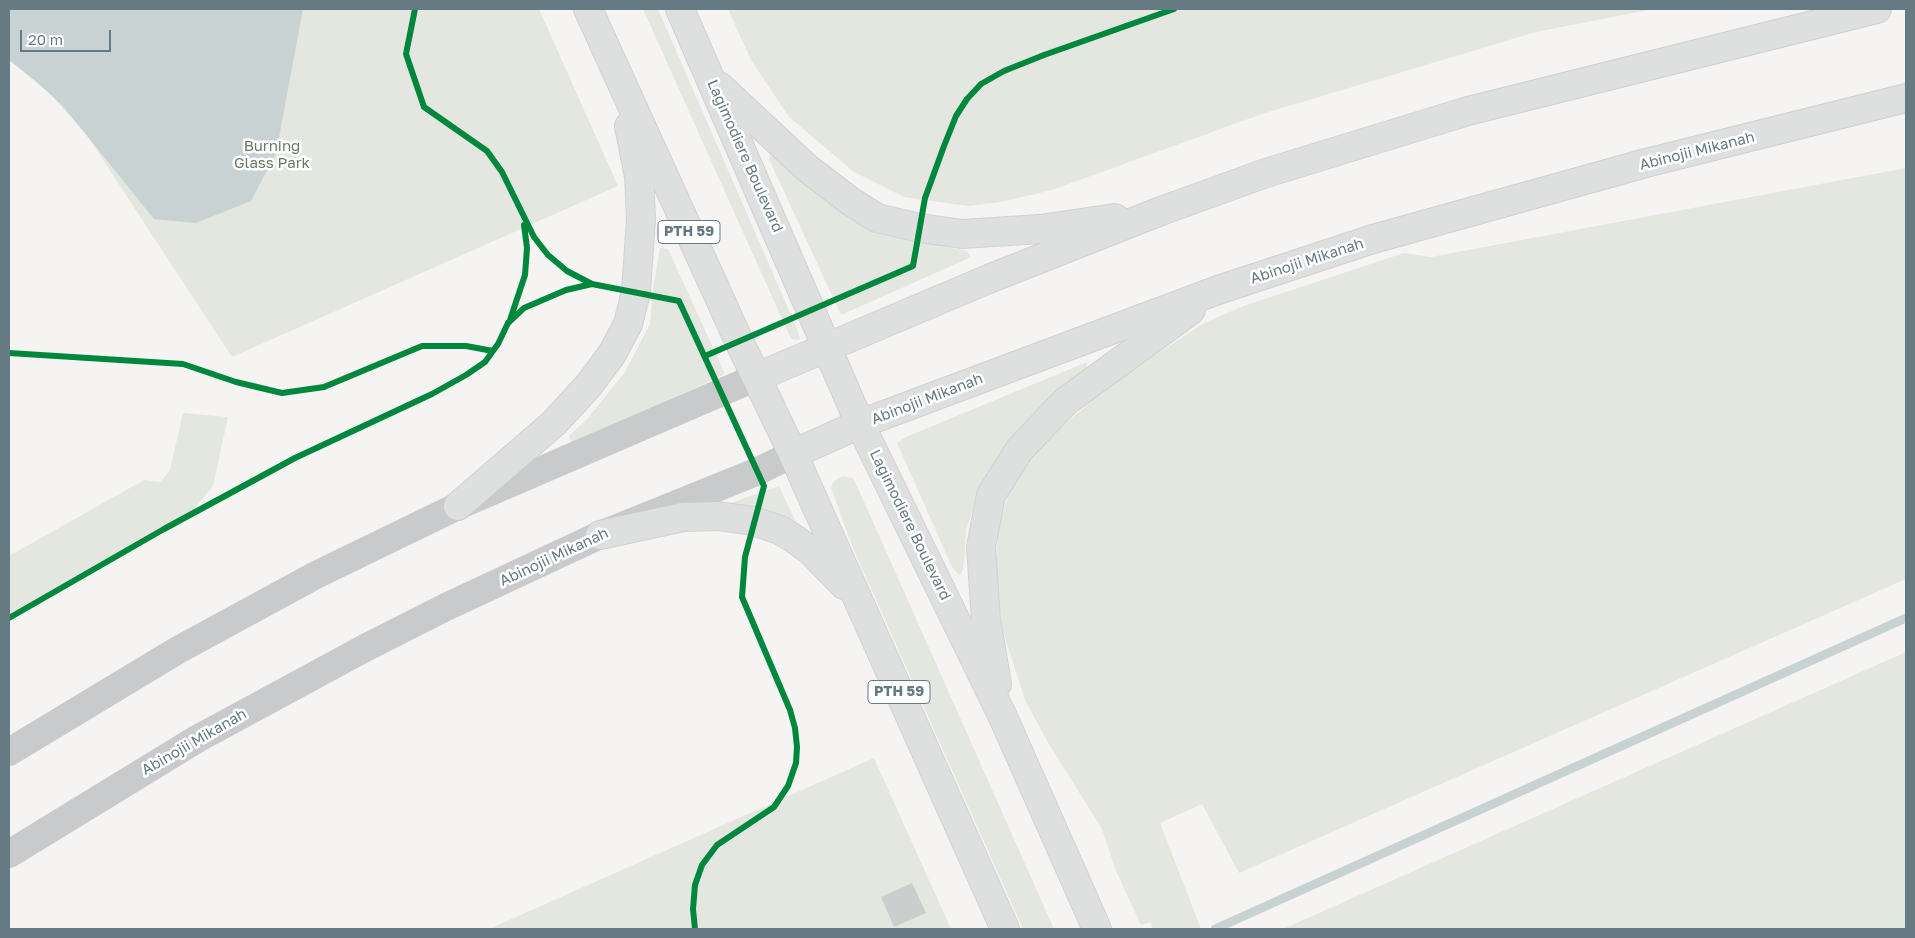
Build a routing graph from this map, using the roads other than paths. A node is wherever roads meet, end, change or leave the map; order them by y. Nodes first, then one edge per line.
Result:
1 (588, 9) edge
2 (680, 9) edge
3 (1877, 9) edge
4 (711, 79) junction
5 (620, 80) junction
6 (1906, 98) edge
7 (1161, 211) junction
8 (1218, 290) junction
9 (827, 347) junction
10 (757, 377) junction
11 (860, 424) junction
12 (793, 454) junction
13 (458, 506) junction
14 (600, 535) junction
15 (856, 597) junction
16 (1003, 717) junction
17 (9, 752) edge
18 (9, 854) edge
19 (1005, 929) edge
20 (1097, 929) edge

1 - 5 main road, PTH 59
2 - 4 main road, Lagimodiere Boulevard
3 - 7 main road
4 - 7 main road
4 - 9 main road, Lagimodiere Boulevard
5 - 10 main road, PTH 59
5 - 13 main road
6 - 8 main road, Abinojii Mikanah
7 - 9 main road
8 - 11 main road, Abinojii Mikanah
8 - 16 main road
9 - 10 main road
9 - 11 main road, Lagimodiere Boulevard
10 - 12 main road, PTH 59
10 - 13 street
11 - 12 main road, Abinojii Mikanah
11 - 16 main road, Lagimodiere Boulevard
12 - 14 street, Abinojii Mikanah
12 - 15 main road, PTH 59
13 - 17 street
14 - 15 main road
14 - 18 street, Abinojii Mikanah
15 - 19 main road, PTH 59
16 - 20 main road, Lagimodiere Boulevard

